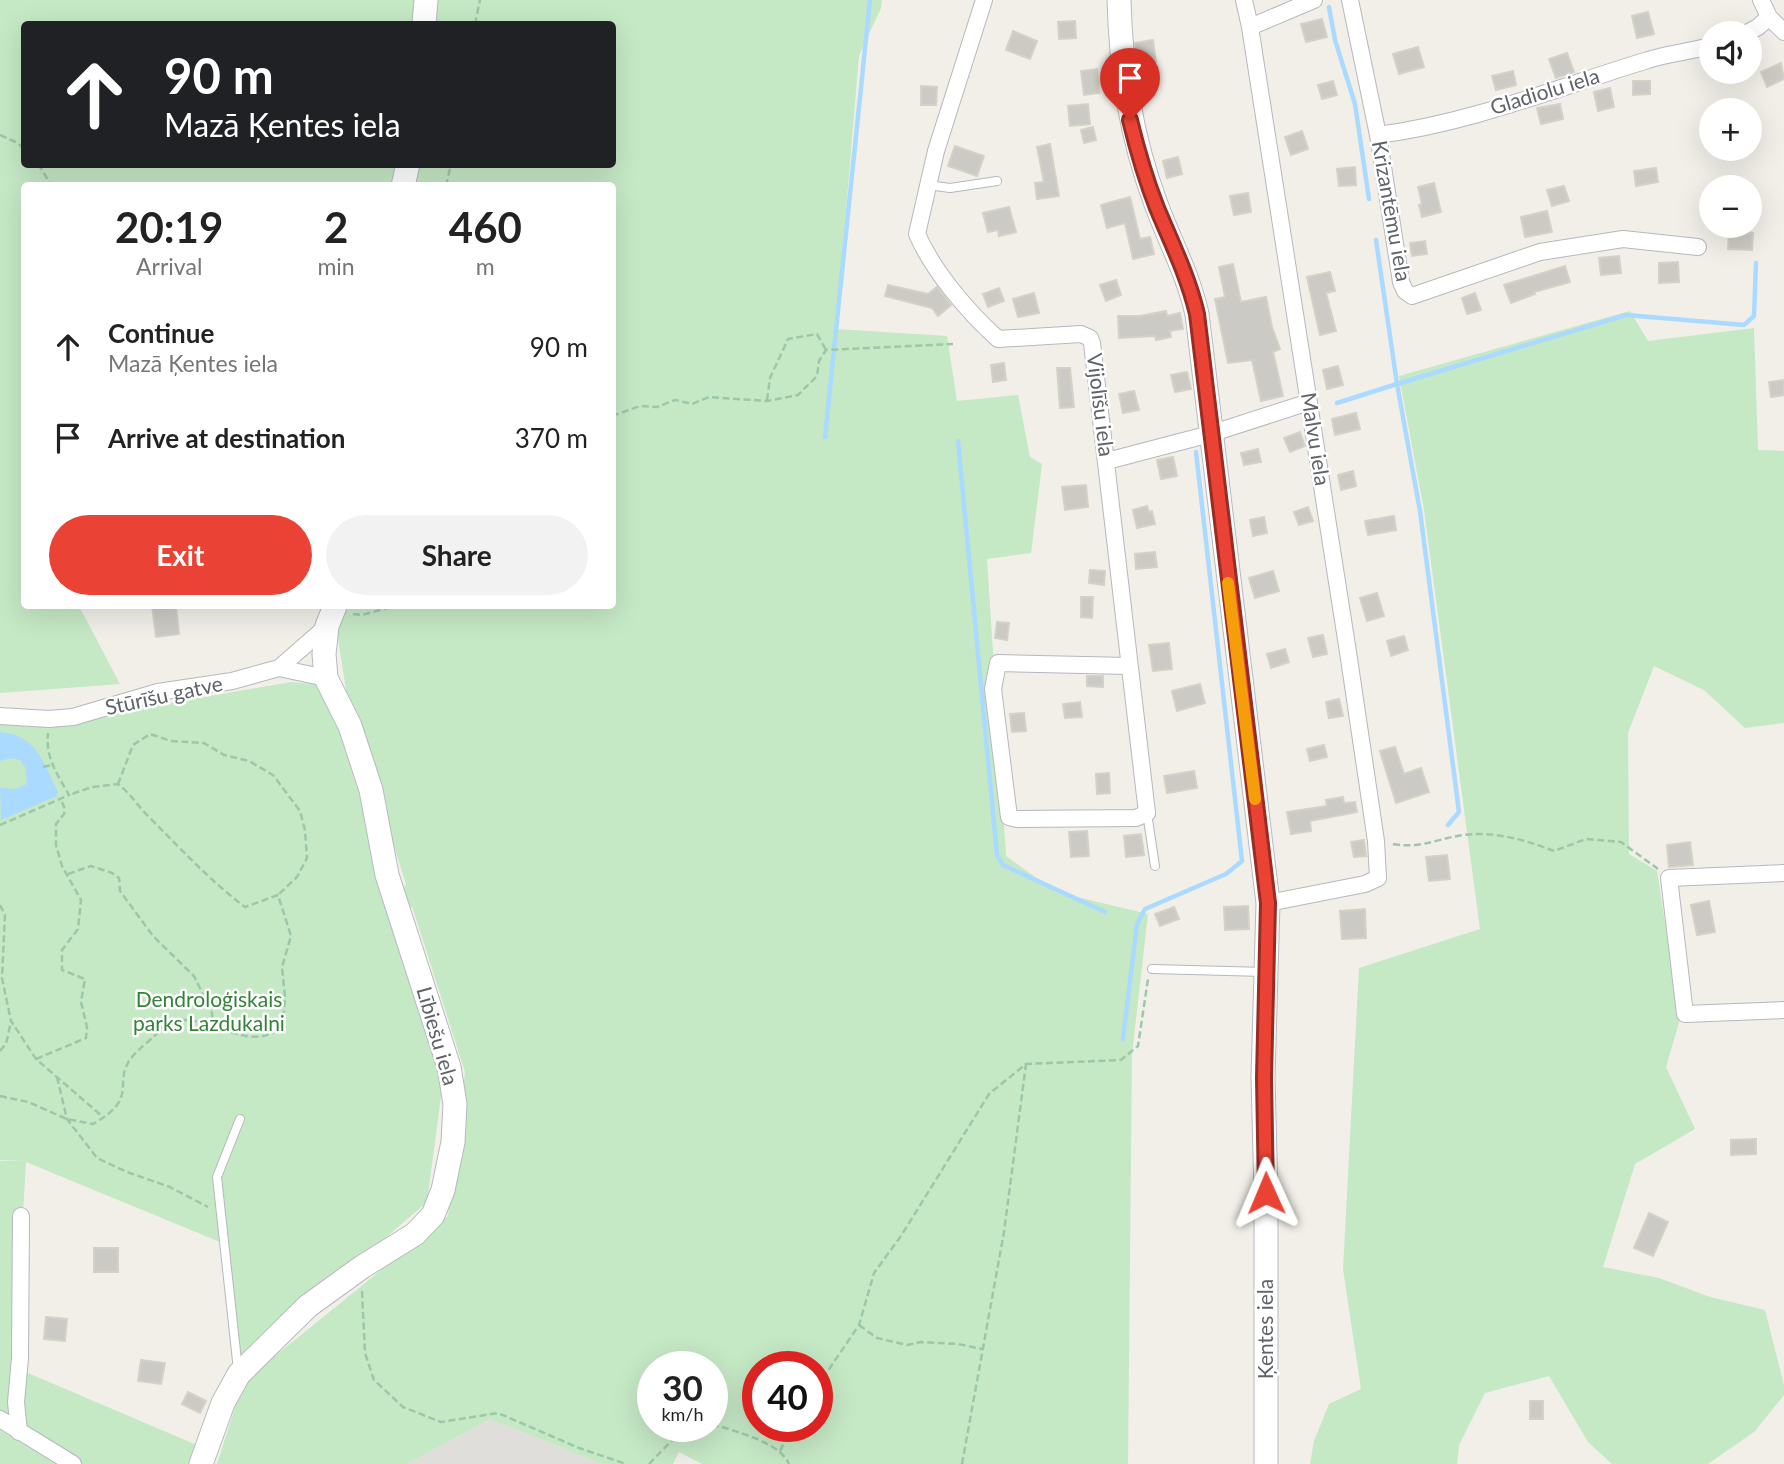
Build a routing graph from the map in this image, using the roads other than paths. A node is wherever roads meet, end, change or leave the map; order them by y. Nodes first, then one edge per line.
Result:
1 (426, 0) edge
2 (984, 0) edge
3 (1119, 0) edge
4 (1244, 0) edge
5 (1314, 0) edge
6 (1350, 0) edge
7 (1761, 0) edge
8 (1769, 17) junction
9 (424, 21) edge
10 (1762, 23) edge
11 (1250, 27) junction
12 (1784, 32) edge
13 (1699, 48) edge
14 (1378, 135) junction
15 (997, 181) dead end
16 (928, 185) junction
17 (1698, 247) dead end
18 (1309, 402) junction
19 (1210, 434) junction
20 (1107, 461) junction
21 (332, 613) edge
22 (1129, 666) junction
23 (279, 668) junction
24 (326, 678) junction
25 (0, 716) edge
26 (1147, 813) junction
27 (1155, 866) dead end
28 (1784, 873) edge
29 (1268, 903) junction
30 (1152, 969) road end
31 (1267, 972) junction
32 (1784, 1010) edge
33 (240, 1119) dead end
34 (21, 1216) dead end
35 (239, 1374) junction
36 (0, 1419) edge
37 (19, 1432) junction
38 (73, 1464) edge
39 (201, 1464) edge
40 (1266, 1464) edge

1 - 9 street
2 - 16 street, Vijolīšu iela
3 - 19 street, Ķentes iela
4 - 11 street, Malvu iela
5 - 11 street
6 - 14 street, Krizantēmu iela
7 - 8 street
8 - 10 street
8 - 12 street
11 - 18 street, Malvu iela
13 - 14 street, Gladiolu iela
14 - 17 street, Krizantēmu iela
15 - 16 lane
16 - 20 street, Vijolīšu iela
18 - 19 street
18 - 29 street, Malvu iela
19 - 20 street
19 - 29 street, Ķentes iela
20 - 22 street, Vijolīšu iela
21 - 23 street
21 - 24 street, Lībiešu iela
22 - 26 street, Vijolīšu iela
22 - 26 street
23 - 24 street, Stūrīšu gatve
23 - 25 street, Stūrīšu gatve
24 - 35 street, Lībiešu iela
26 - 27 lane, Vijolīšu iela
28 - 32 street
29 - 31 street, Ķentes iela
30 - 31 lane
31 - 40 street, Ķentes iela
33 - 35 lane
34 - 37 street
35 - 39 street, Lībiešu iela
36 - 37 street
37 - 38 street

